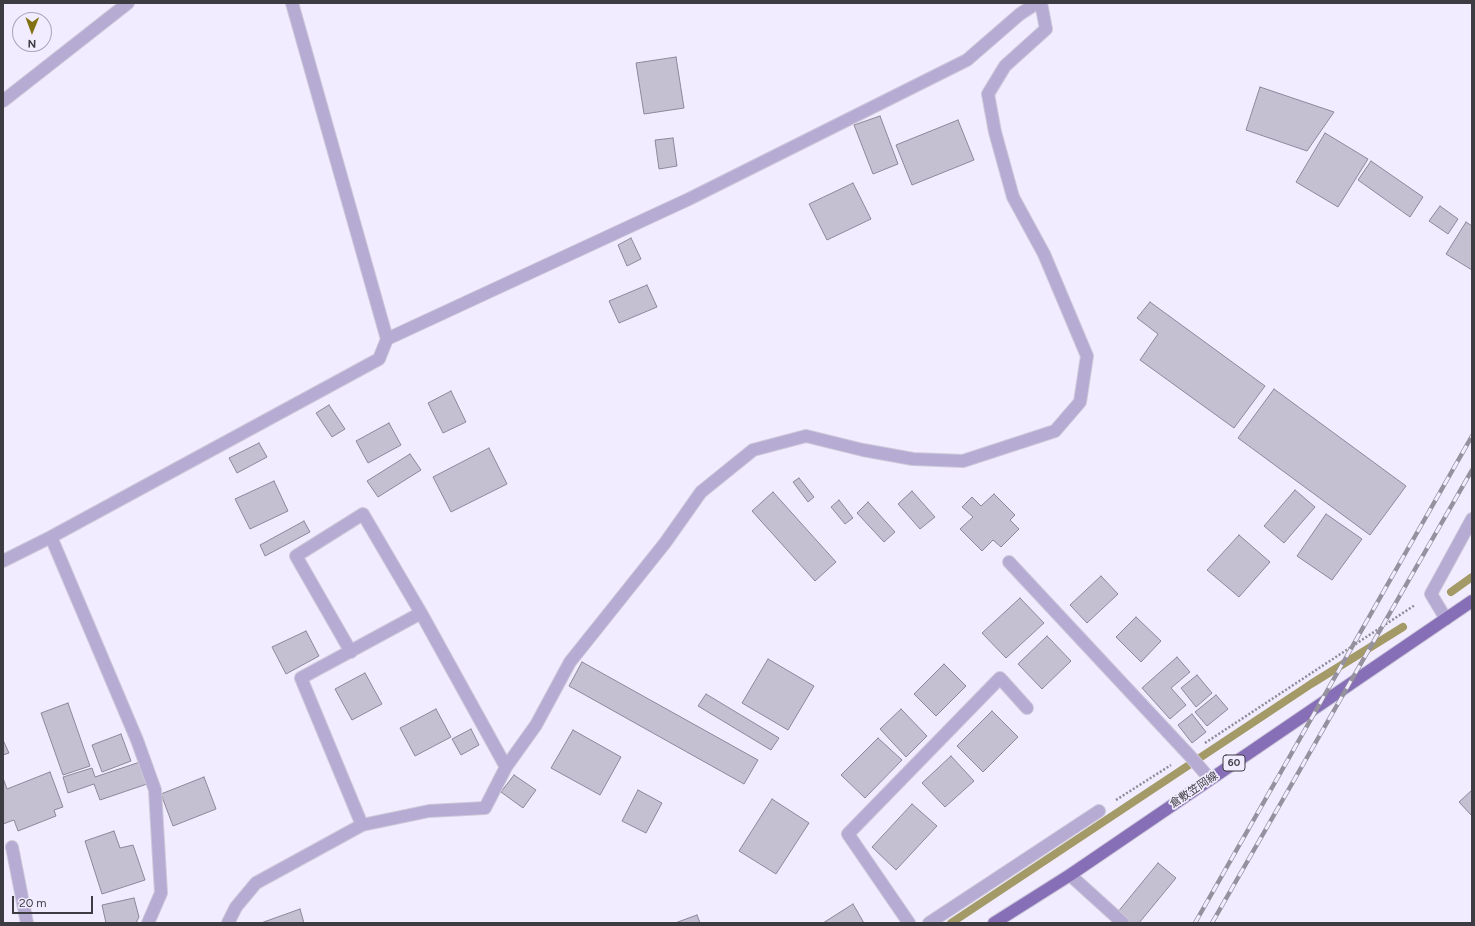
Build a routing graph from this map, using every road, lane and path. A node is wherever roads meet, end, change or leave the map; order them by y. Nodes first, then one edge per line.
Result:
1 (128, 3) edge
2 (292, 3) edge
3 (1037, 3) edge
4 (1041, 3) edge
5 (3, 101) edge
6 (387, 339) junction
7 (1472, 519) edge
8 (51, 537) junction
9 (3, 561) edge
10 (1009, 562) dead end
11 (1431, 594) junction
12 (1472, 601) edge
13 (421, 613) junction
14 (1446, 619) junction
15 (351, 652) junction
16 (1027, 708) dead end
17 (1189, 755) junction
18 (506, 767) junction
19 (1210, 779) junction
20 (1099, 811) joint
21 (362, 825) junction
22 (12, 846) dead end
23 (1070, 875) junction
24 (27, 923) edge
25 (148, 923) edge
26 (228, 923) edge
27 (909, 923) edge
28 (929, 923) edge
29 (994, 923) edge
30 (1123, 923) edge

1 - 5 street
2 - 6 street
3 - 6 street
4 - 18 street
6 - 8 street
7 - 11 street
8 - 9 street
8 - 25 street
10 - 17 street
11 - 14 street
11 - 17 path
12 - 14 main road, 倉敷笠岡線 / 60
13 - 15 street
13 - 15 street
13 - 18 street
14 - 19 main road, 倉敷笠岡線 / 60
15 - 21 street
16 - 27 street
17 - 19 street
17 - 20 path
18 - 21 street
19 - 23 main road, 倉敷笠岡線 / 60
20 - 28 street
21 - 26 street
22 - 24 street
23 - 29 main road, 倉敷笠岡線 / 60
23 - 30 street

